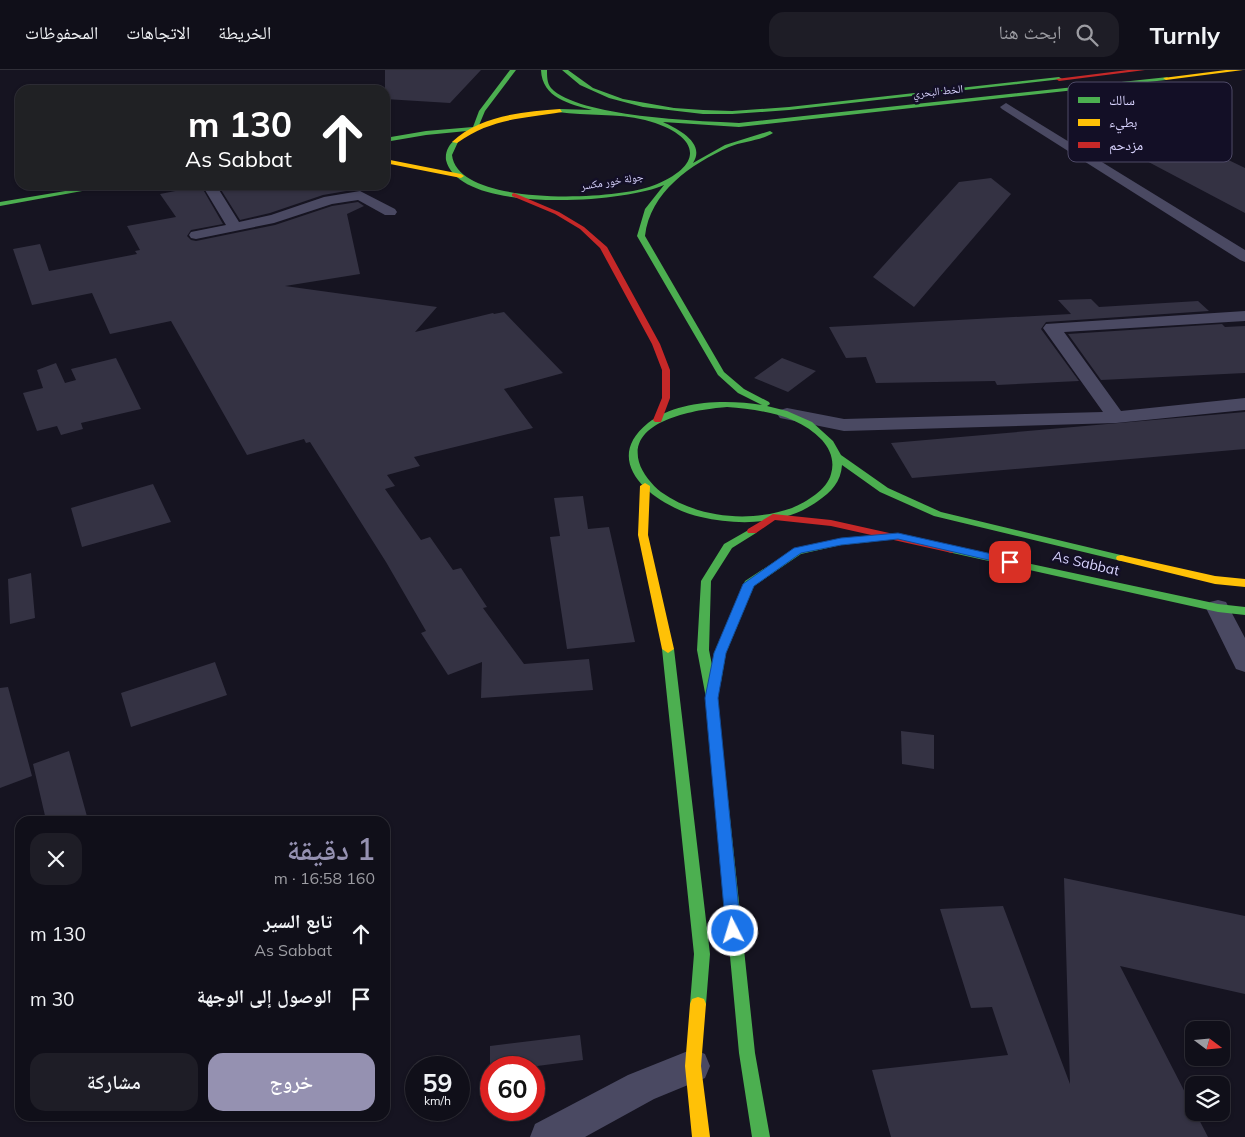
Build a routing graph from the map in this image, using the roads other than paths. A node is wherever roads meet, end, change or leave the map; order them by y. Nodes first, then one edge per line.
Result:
1 (513, 70) edge
2 (544, 70) edge
3 (565, 70) edge
4 (1142, 70) edge
5 (1240, 70) edge
6 (1245, 79) edge
7 (1131, 82) edge
8 (1219, 82) edge
9 (1068, 89) edge
10 (1068, 100) edge
11 (1006, 107) junction
12 (624, 114) junction
13 (638, 117) junction
14 (475, 129) junction
15 (390, 139) edge
16 (1068, 146) edge
17 (390, 162) edge
18 (1094, 162) edge
19 (683, 172) junction
20 (461, 176) junction
21 (83, 190) edge
22 (212, 190) edge
23 (514, 195) junction
24 (0, 204) edge
25 (390, 212) dead end
26 (235, 228) junction
27 (196, 235) dead end
28 (1245, 257) edge
29 (1245, 316) edge
30 (1245, 404) edge
31 (785, 413) junction
32 (1116, 417) junction
33 (658, 420) junction
34 (837, 457) junction
35 (645, 486) junction
36 (773, 517) junction
37 (898, 536) junction
38 (1245, 583) edge
39 (1218, 608) junction
40 (1245, 611) edge
41 (1245, 663) edge
42 (712, 698) junction
43 (694, 1066) junction
44 (548, 1137) edge
45 (701, 1137) edge
46 (761, 1137) edge

1 - 14 main road
2 - 12 main road
3 - 4 main road
5 - 7 main road, الخط البحري
6 - 8 main road, الخط البحري
9 - 13 main road, الخط البحري
10 - 11 main road, الخط البحري
11 - 16 street
11 - 19 main road, الخط البحري
12 - 13 main road
12 - 14 main road
13 - 19 main road
14 - 15 main road
14 - 20 main road
17 - 20 main road, جولة خور مكسر
18 - 28 street
19 - 23 main road, جولة خور مكسر
19 - 31 main road
20 - 23 main road, جولة خور مكسر
21 - 24 main road
22 - 26 street
23 - 33 main road
25 - 26 street
26 - 27 street
29 - 32 street
30 - 32 street
31 - 32 street
31 - 33 main road
31 - 34 main road
33 - 35 main road
34 - 36 main road
34 - 38 main road, As Sabbat
35 - 36 main road
35 - 43 main road
36 - 37 main road, As Sabbat
36 - 42 main road
37 - 39 main road, As Sabbat
37 - 42 main road
39 - 40 main road, As Sabbat
39 - 41 street
42 - 46 main road
43 - 44 street
43 - 45 main road

